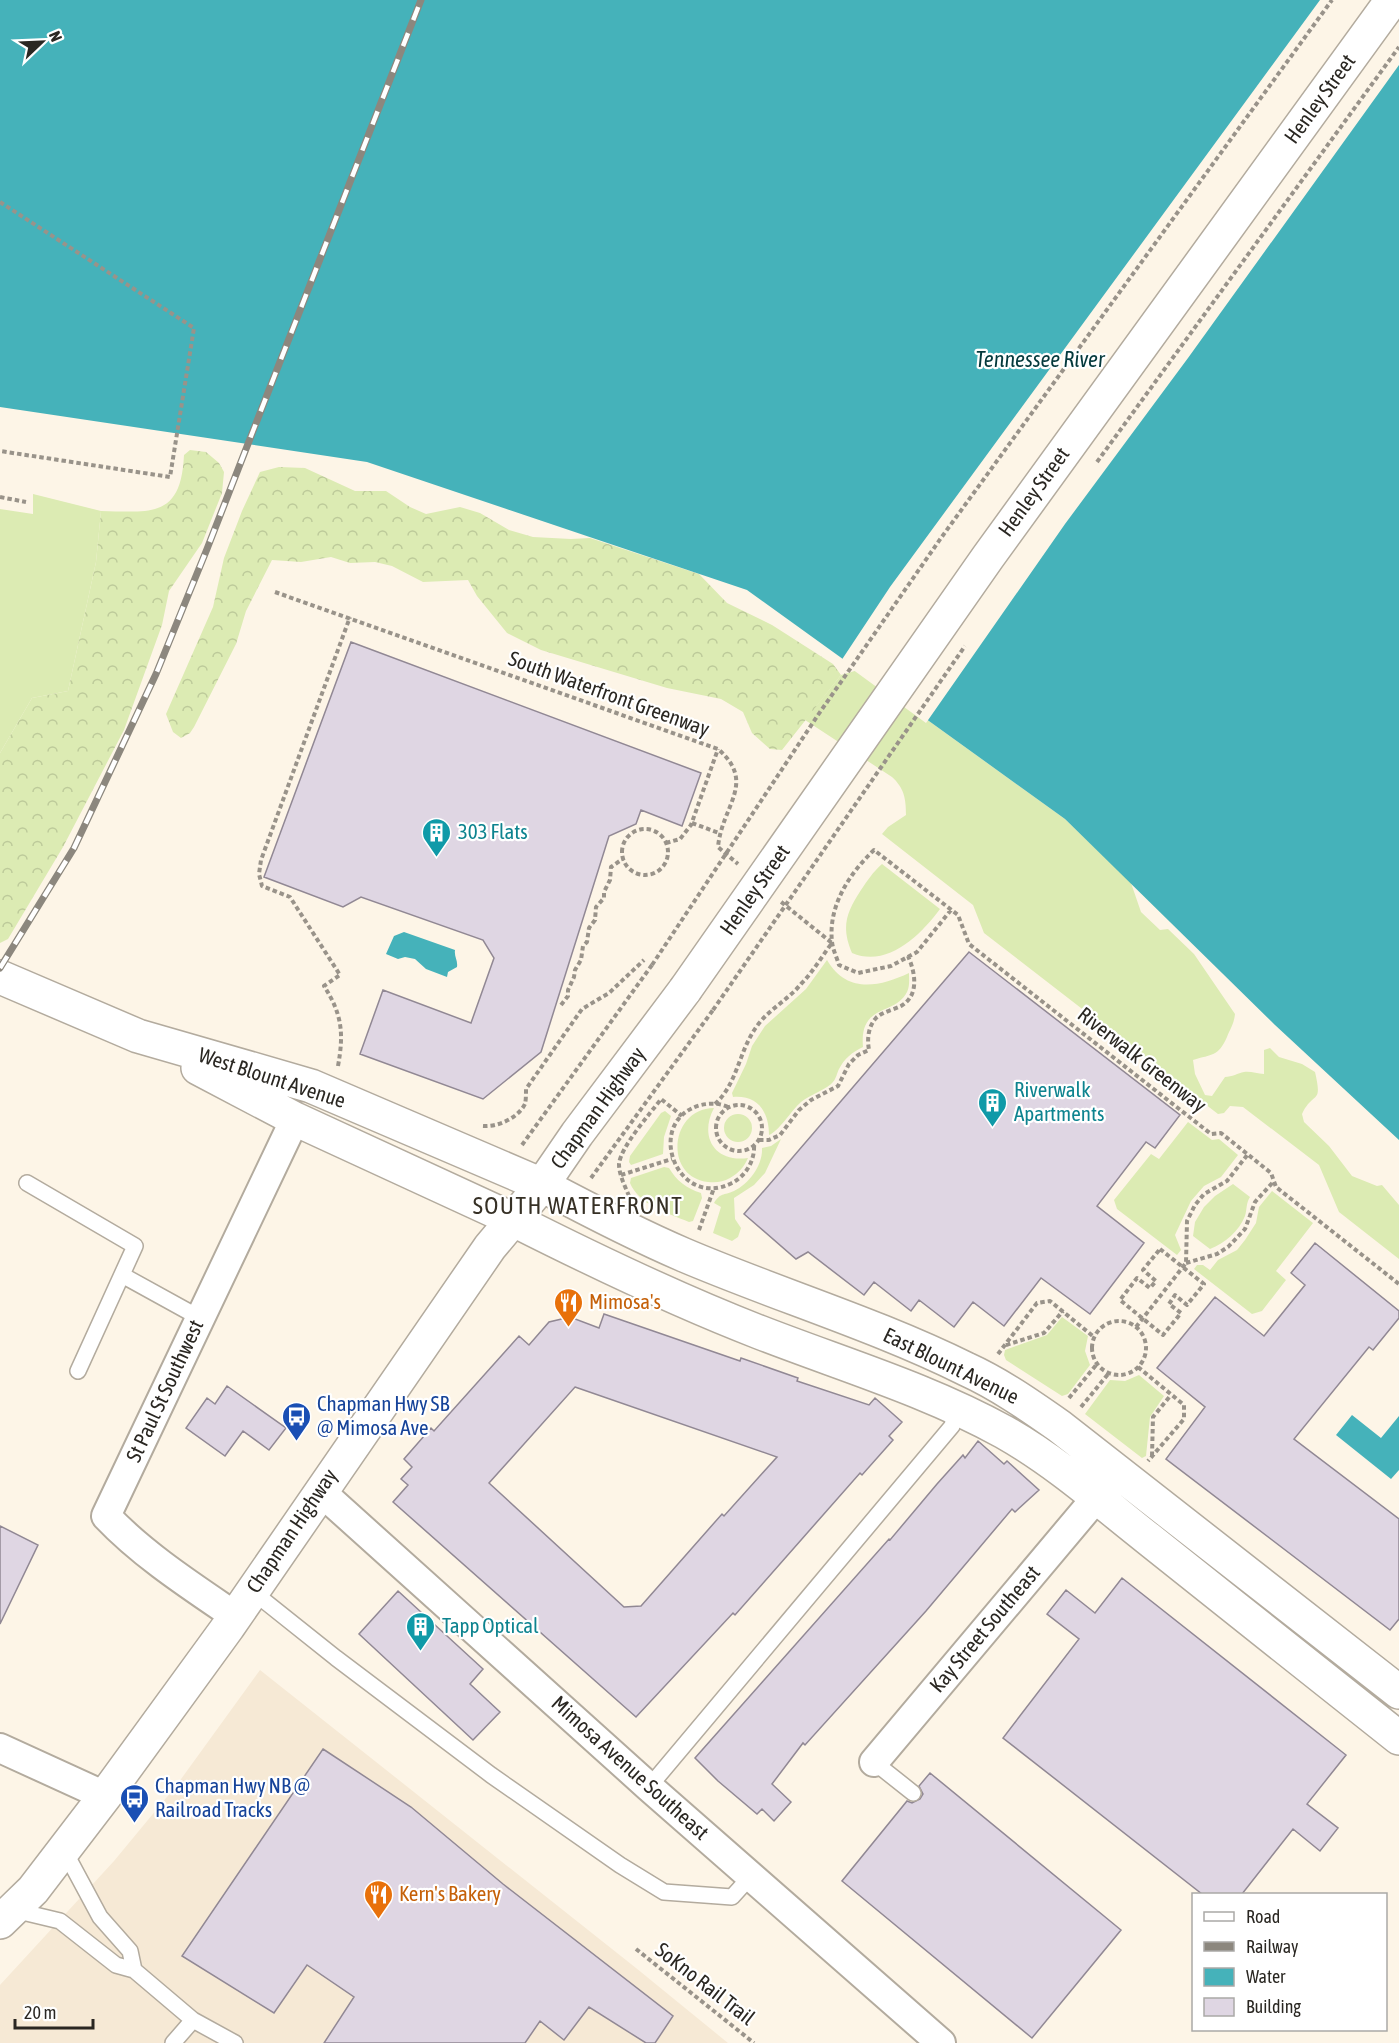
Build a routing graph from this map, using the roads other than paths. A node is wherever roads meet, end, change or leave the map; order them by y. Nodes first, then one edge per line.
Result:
1 (1392, 0) edge
2 (0, 977) edge
3 (685, 990) joint
4 (138, 1036) junction
5 (324, 1080) junction
6 (295, 1119) junction
7 (27, 1184) dead end
8 (542, 1185) junction
9 (512, 1219) junction
10 (122, 1275) junction
11 (200, 1318) junction
12 (982, 1363) junction
13 (78, 1371) dead end
14 (956, 1409) junction
15 (1132, 1468) junction
16 (320, 1491) junction
17 (1096, 1498) junction
18 (243, 1604) junction
19 (1399, 1692) edge
20 (1399, 1738) edge
21 (2, 1753) edge
22 (874, 1762) joint
23 (649, 1786) junction
24 (914, 1793) dead end
25 (105, 1796) junction
26 (64, 1850) junction
27 (751, 1876) junction
28 (7, 1916) edge
29 (134, 1970) junction
30 (194, 2020) junction
31 (173, 2043) edge
32 (235, 2043) edge
33 (941, 2043) edge

1 - 3 main road, Henley Street, bridge
2 - 4 main road, West Blount Avenue
3 - 8 main road, Chapman Highway
4 - 5 main road, West Blount Avenue
4 - 6 main road
5 - 6 main road
5 - 8 main road, West Blount Avenue
6 - 9 main road
6 - 11 street, St Paul St Southwest
7 - 10 lane
8 - 9 main road, Chapman Highway
8 - 12 main road, East Blount Avenue
9 - 14 main road
9 - 16 main road, Chapman Highway
10 - 11 lane
10 - 13 lane
11 - 18 street, St Paul St Southwest
12 - 14 main road
12 - 15 main road, East Blount Avenue
14 - 17 main road
14 - 23 lane
15 - 17 main road
15 - 19 main road, East Blount Avenue
16 - 18 main road, Chapman Highway
16 - 23 street, Mimosa Avenue Southeast
17 - 20 main road
17 - 22 street, Kay Street Southeast
18 - 25 main road, Chapman Highway
18 - 27 lane
21 - 25 street
22 - 24 lane
23 - 27 street, Mimosa Avenue Southeast
25 - 26 main road, Chapman Highway
26 - 28 main road, Chapman Highway
26 - 29 lane
27 - 33 street, Mimosa Avenue Southeast
28 - 29 lane
29 - 30 lane
30 - 31 lane
30 - 32 lane

